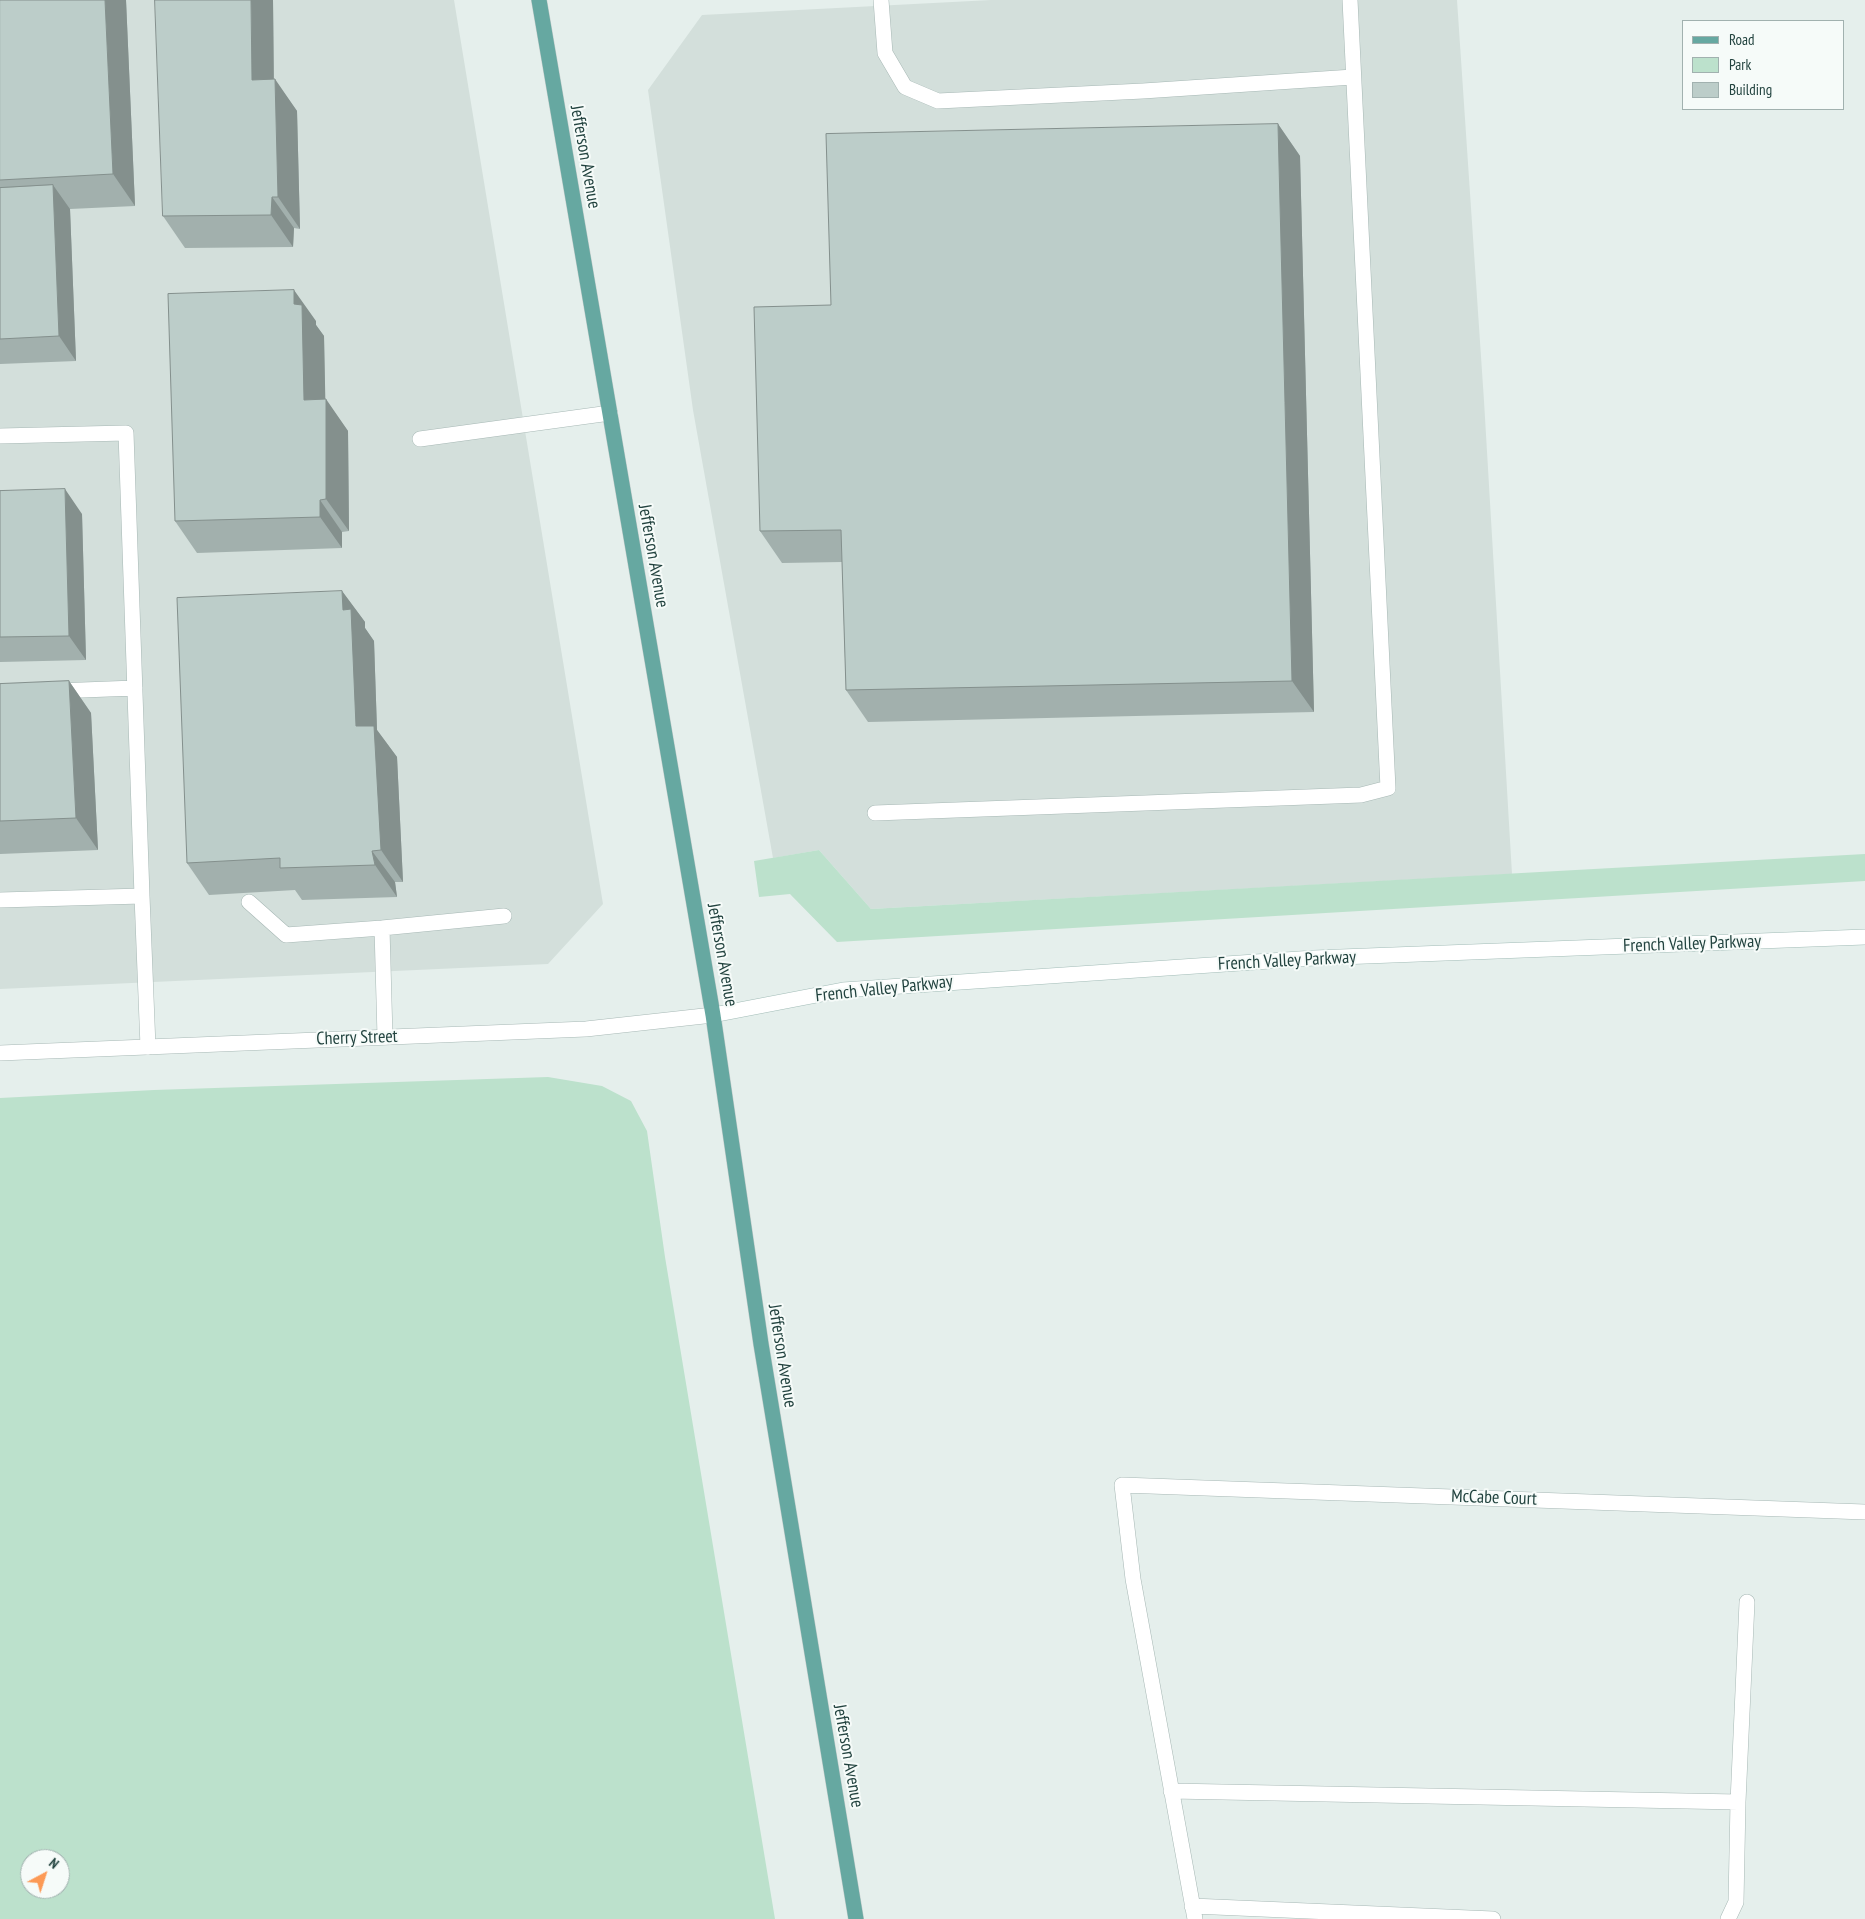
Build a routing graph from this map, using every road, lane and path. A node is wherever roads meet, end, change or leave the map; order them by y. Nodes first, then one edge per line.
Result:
1 (539, 0) edge
2 (881, 0) edge
3 (1350, 0) edge
4 (1353, 77) junction
5 (610, 413) junction
6 (0, 436) edge
7 (420, 439) dead end
8 (135, 688) junction
9 (38, 692) edge
10 (875, 813) dead end
11 (142, 896) junction
12 (0, 900) edge
13 (248, 902) dead end
14 (504, 916) dead end
15 (382, 928) junction
16 (1865, 937) edge
17 (713, 1015) junction
18 (385, 1037) junction
19 (148, 1047) junction
20 (0, 1053) edge
21 (1865, 1512) edge
22 (1747, 1602) dead end
23 (1171, 1791) junction
24 (1738, 1802) junction
25 (1193, 1913) edge
26 (856, 1919) edge
27 (1493, 1919) edge
28 (1728, 1919) edge

1 - 5 main road, Jefferson Avenue
2 - 4 main road
3 - 4 main road
4 - 10 main road
5 - 7 main road
5 - 17 main road, Jefferson Avenue
6 - 8 main road
8 - 9 main road
8 - 11 main road
11 - 12 main road
11 - 19 main road
13 - 15 main road
14 - 15 main road
15 - 18 main road
16 - 17 main road, French Valley Parkway
17 - 18 main road, Cherry Street
17 - 26 main road, Jefferson Avenue
18 - 19 main road, Cherry Street
19 - 20 main road, Cherry Street
21 - 23 main road, McCabe Court
22 - 24 main road
23 - 24 main road
23 - 25 main road
24 - 28 main road
25 - 27 main road

